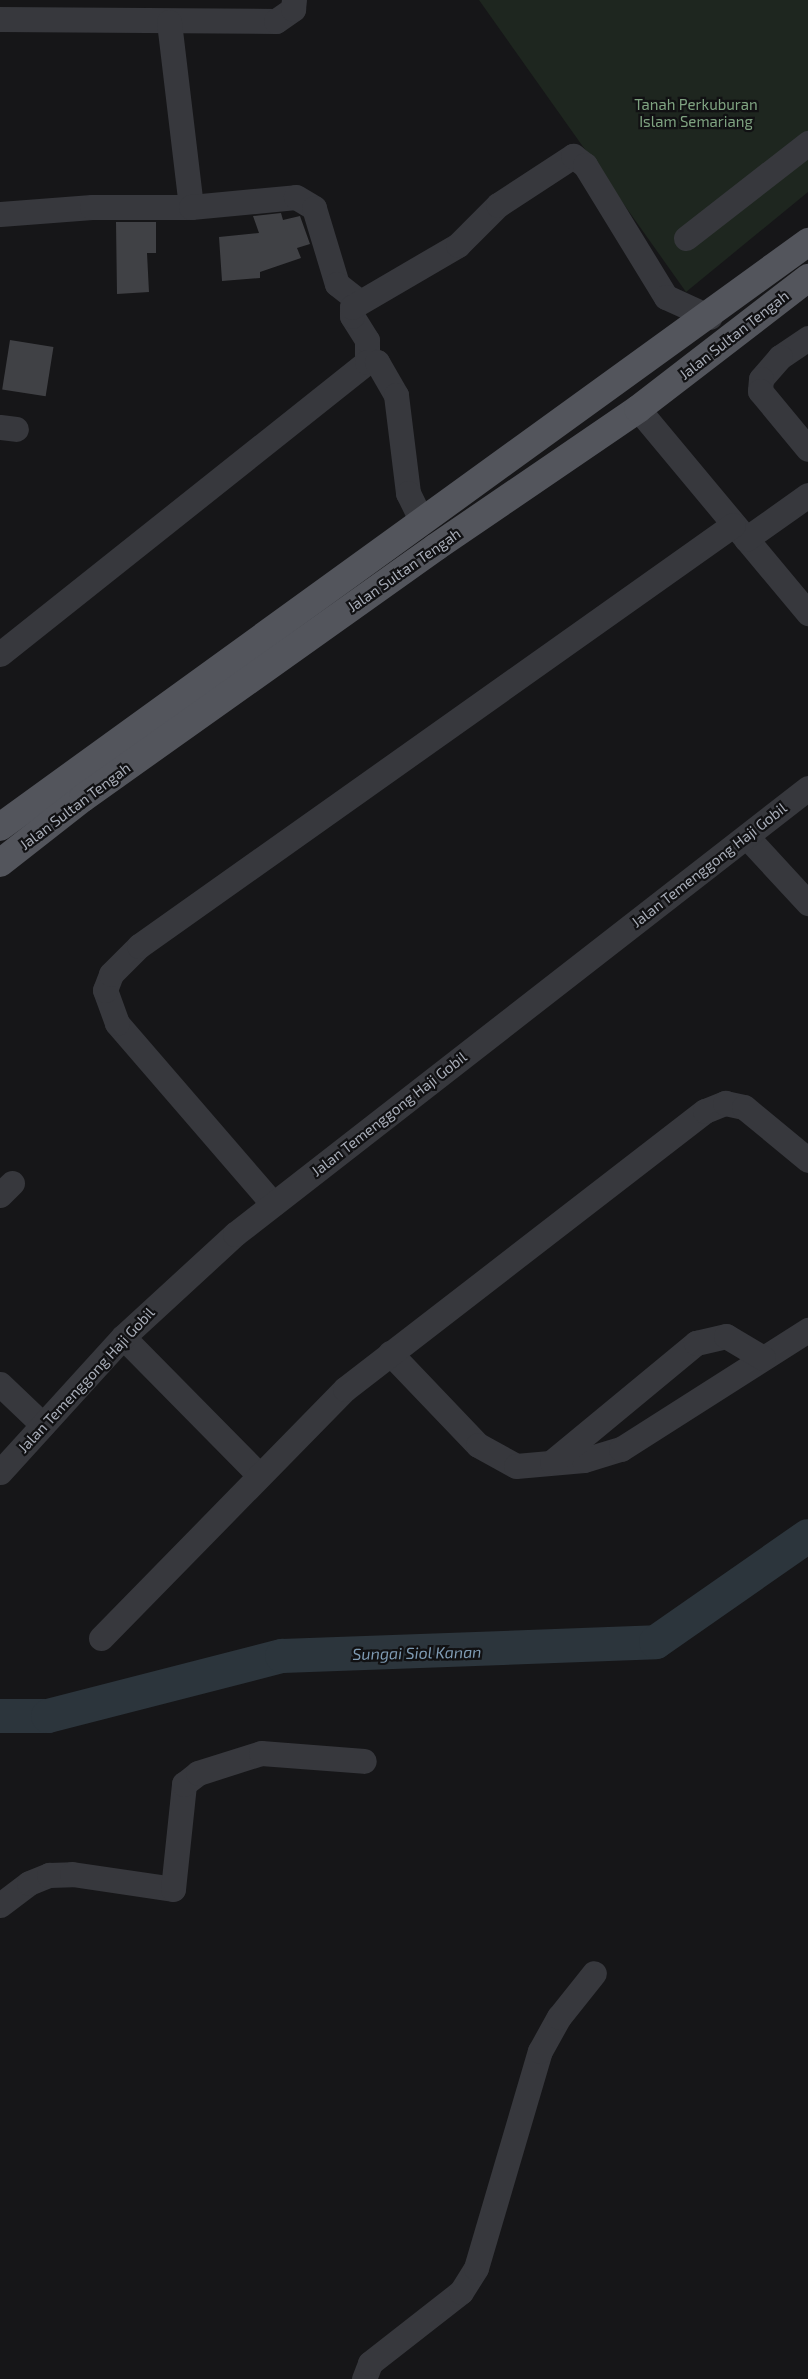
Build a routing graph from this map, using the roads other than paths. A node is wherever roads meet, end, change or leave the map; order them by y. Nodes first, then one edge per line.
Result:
1 (294, 0) edge
2 (0, 19) edge
3 (169, 22) junction
4 (808, 143) edge
5 (191, 207) junction
6 (0, 214) edge
7 (686, 238) dead end
8 (808, 242) edge
9 (808, 278) edge
10 (360, 301) junction
11 (710, 317) junction
12 (808, 338) edge
13 (367, 362) junction
14 (638, 409) junction
15 (808, 449) edge
16 (808, 495) edge
17 (422, 522) junction
18 (739, 532) junction
19 (808, 612) edge
20 (0, 654) edge
21 (808, 788) edge
22 (0, 827) edge
23 (747, 837) junction
24 (0, 863) edge
25 (808, 903) edge
26 (808, 1160) edge
27 (272, 1204) junction
28 (808, 1330) edge
29 (123, 1337) junction
30 (390, 1353) junction
31 (763, 1358) junction
32 (0, 1384) edge
33 (43, 1425) junction
34 (552, 1462) junction
35 (0, 1472) edge
36 (258, 1474) junction
37 (101, 1638) dead end
38 (364, 1762) dead end
39 (0, 1905) edge
40 (594, 1973) dead end
41 (364, 2379) edge

1 - 3 street
2 - 3 street
3 - 5 street
4 - 7 street
5 - 6 street
5 - 10 street
8 - 11 main road, Jalan Sultan Tengah
9 - 14 main road, Jalan Sultan Tengah
10 - 11 street
10 - 13 street
11 - 17 main road, Jalan Sultan Tengah
12 - 15 street
13 - 17 street
13 - 20 street
14 - 18 street
14 - 24 main road, Jalan Sultan Tengah
16 - 18 street
17 - 22 main road, Jalan Sultan Tengah
18 - 19 street
18 - 27 street
21 - 23 street, Jalan Temenggong Haji Gobil
23 - 25 street
23 - 27 street, Jalan Temenggong Haji Gobil
26 - 30 street
27 - 29 street, Jalan Temenggong Haji Gobil
28 - 31 street
29 - 33 street, Jalan Temenggong Haji Gobil
29 - 36 street
30 - 34 street
30 - 36 street
31 - 34 street
31 - 34 street
32 - 33 street
33 - 35 street, Jalan Temenggong Haji Gobil
36 - 37 street
38 - 39 street
40 - 41 street

